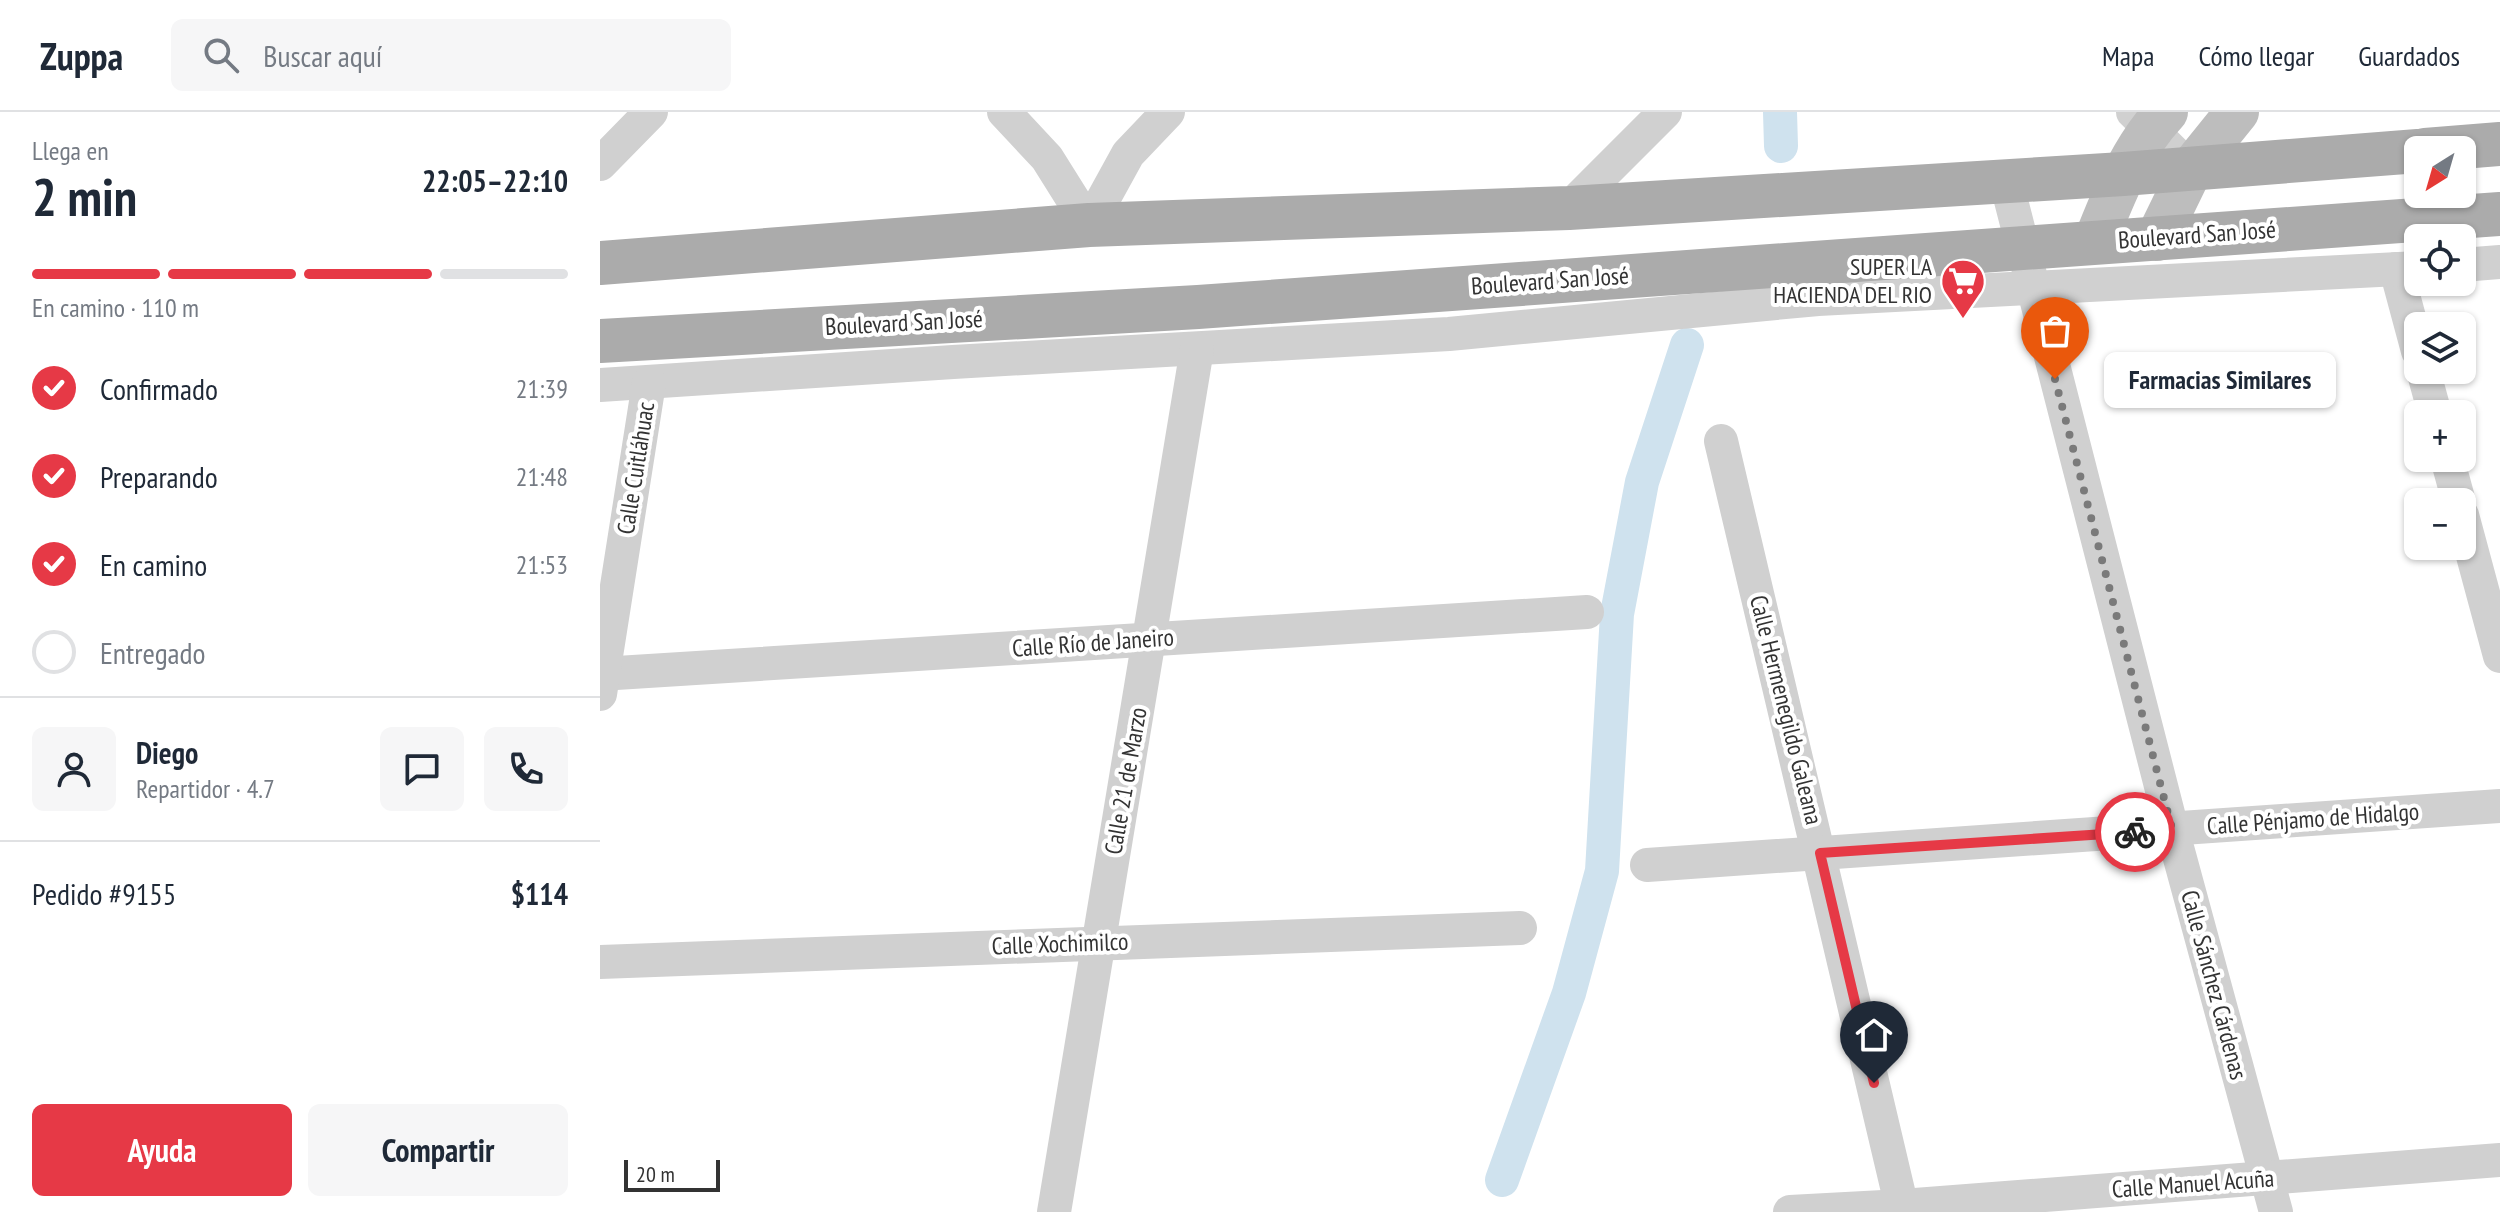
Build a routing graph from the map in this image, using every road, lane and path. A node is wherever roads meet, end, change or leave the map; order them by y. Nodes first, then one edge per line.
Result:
1 (651, 112) edge
2 (1004, 112) edge
3 (1168, 112) edge
4 (1665, 112) edge
5 (2237, 112) edge
6 (2149, 118) edge
7 (2500, 144) edge
8 (2476, 146) edge
9 (2404, 152) edge
10 (600, 164) edge
11 (2191, 169) junction
12 (2123, 174) junction
13 (2006, 181) junction
14 (1569, 208) junction
15 (2500, 214) edge
16 (1089, 225) junction
17 (2157, 239) junction
18 (2095, 242) junction
19 (2021, 247) junction
20 (2500, 262) edge
21 (600, 263) edge
22 (2476, 264) edge
23 (2404, 269) edge
24 (2032, 288) junction
25 (600, 341) edge
26 (1197, 349) junction
27 (649, 383) junction
28 (600, 385) edge
29 (1721, 441) dead end
30 (2474, 560) edge
31 (1587, 612) dead end
32 (1151, 639) junction
33 (2500, 656) edge
34 (601, 681) edge
35 (2500, 806) edge
36 (2172, 829) junction
37 (1820, 853) junction
38 (1647, 865) dead end
39 (1520, 928) dead end
40 (1097, 942) junction
41 (600, 962) edge
42 (2500, 1160) edge
43 (2267, 1178) junction
44 (1903, 1209) edge
45 (1054, 1212) edge
46 (1790, 1212) edge
47 (2276, 1212) edge

1 - 10 street
2 - 16 street
3 - 16 street
4 - 14 street
5 - 11 street
6 - 11 street
6 - 12 street
7 - 8 main road
9 - 11 main road
11 - 12 main road
11 - 17 street
12 - 13 main road
12 - 18 street
13 - 14 main road
13 - 19 street, Calle Sánchez Cárdenas
14 - 16 main road
15 - 17 main road, Boulevard San José
16 - 21 main road
17 - 18 main road, Boulevard San José
18 - 19 main road, Boulevard San José
19 - 24 street, Calle Sánchez Cárdenas
19 - 25 main road, Boulevard San José
20 - 22 street
23 - 24 street
24 - 26 street
24 - 36 street, Calle Sánchez Cárdenas
26 - 27 street
26 - 32 street, Calle 21 de Marzo
27 - 28 street
27 - 34 street, Calle Cuitláhuac
29 - 37 street, Calle Hermenegildo Galeana
30 - 33 street
31 - 32 street, Calle Río de Janeiro
32 - 34 street, Calle Río de Janeiro
32 - 40 street, Calle 21 de Marzo
35 - 36 street, Calle Pénjamo de Hidalgo
36 - 37 street, Calle Pénjamo de Hidalgo
36 - 43 street, Calle Sánchez Cárdenas
37 - 38 street, Calle Pénjamo de Hidalgo
37 - 44 street, Calle Hermenegildo Galeana
39 - 40 street, Calle Xochimilco
40 - 41 street, Calle Xochimilco
40 - 45 street, Calle 21 de Marzo
42 - 43 street, Calle Manuel Acuña
43 - 44 street, Calle Manuel Acuña
43 - 47 street, Calle Sánchez Cárdenas
44 - 46 street, Calle Manuel Acuña

